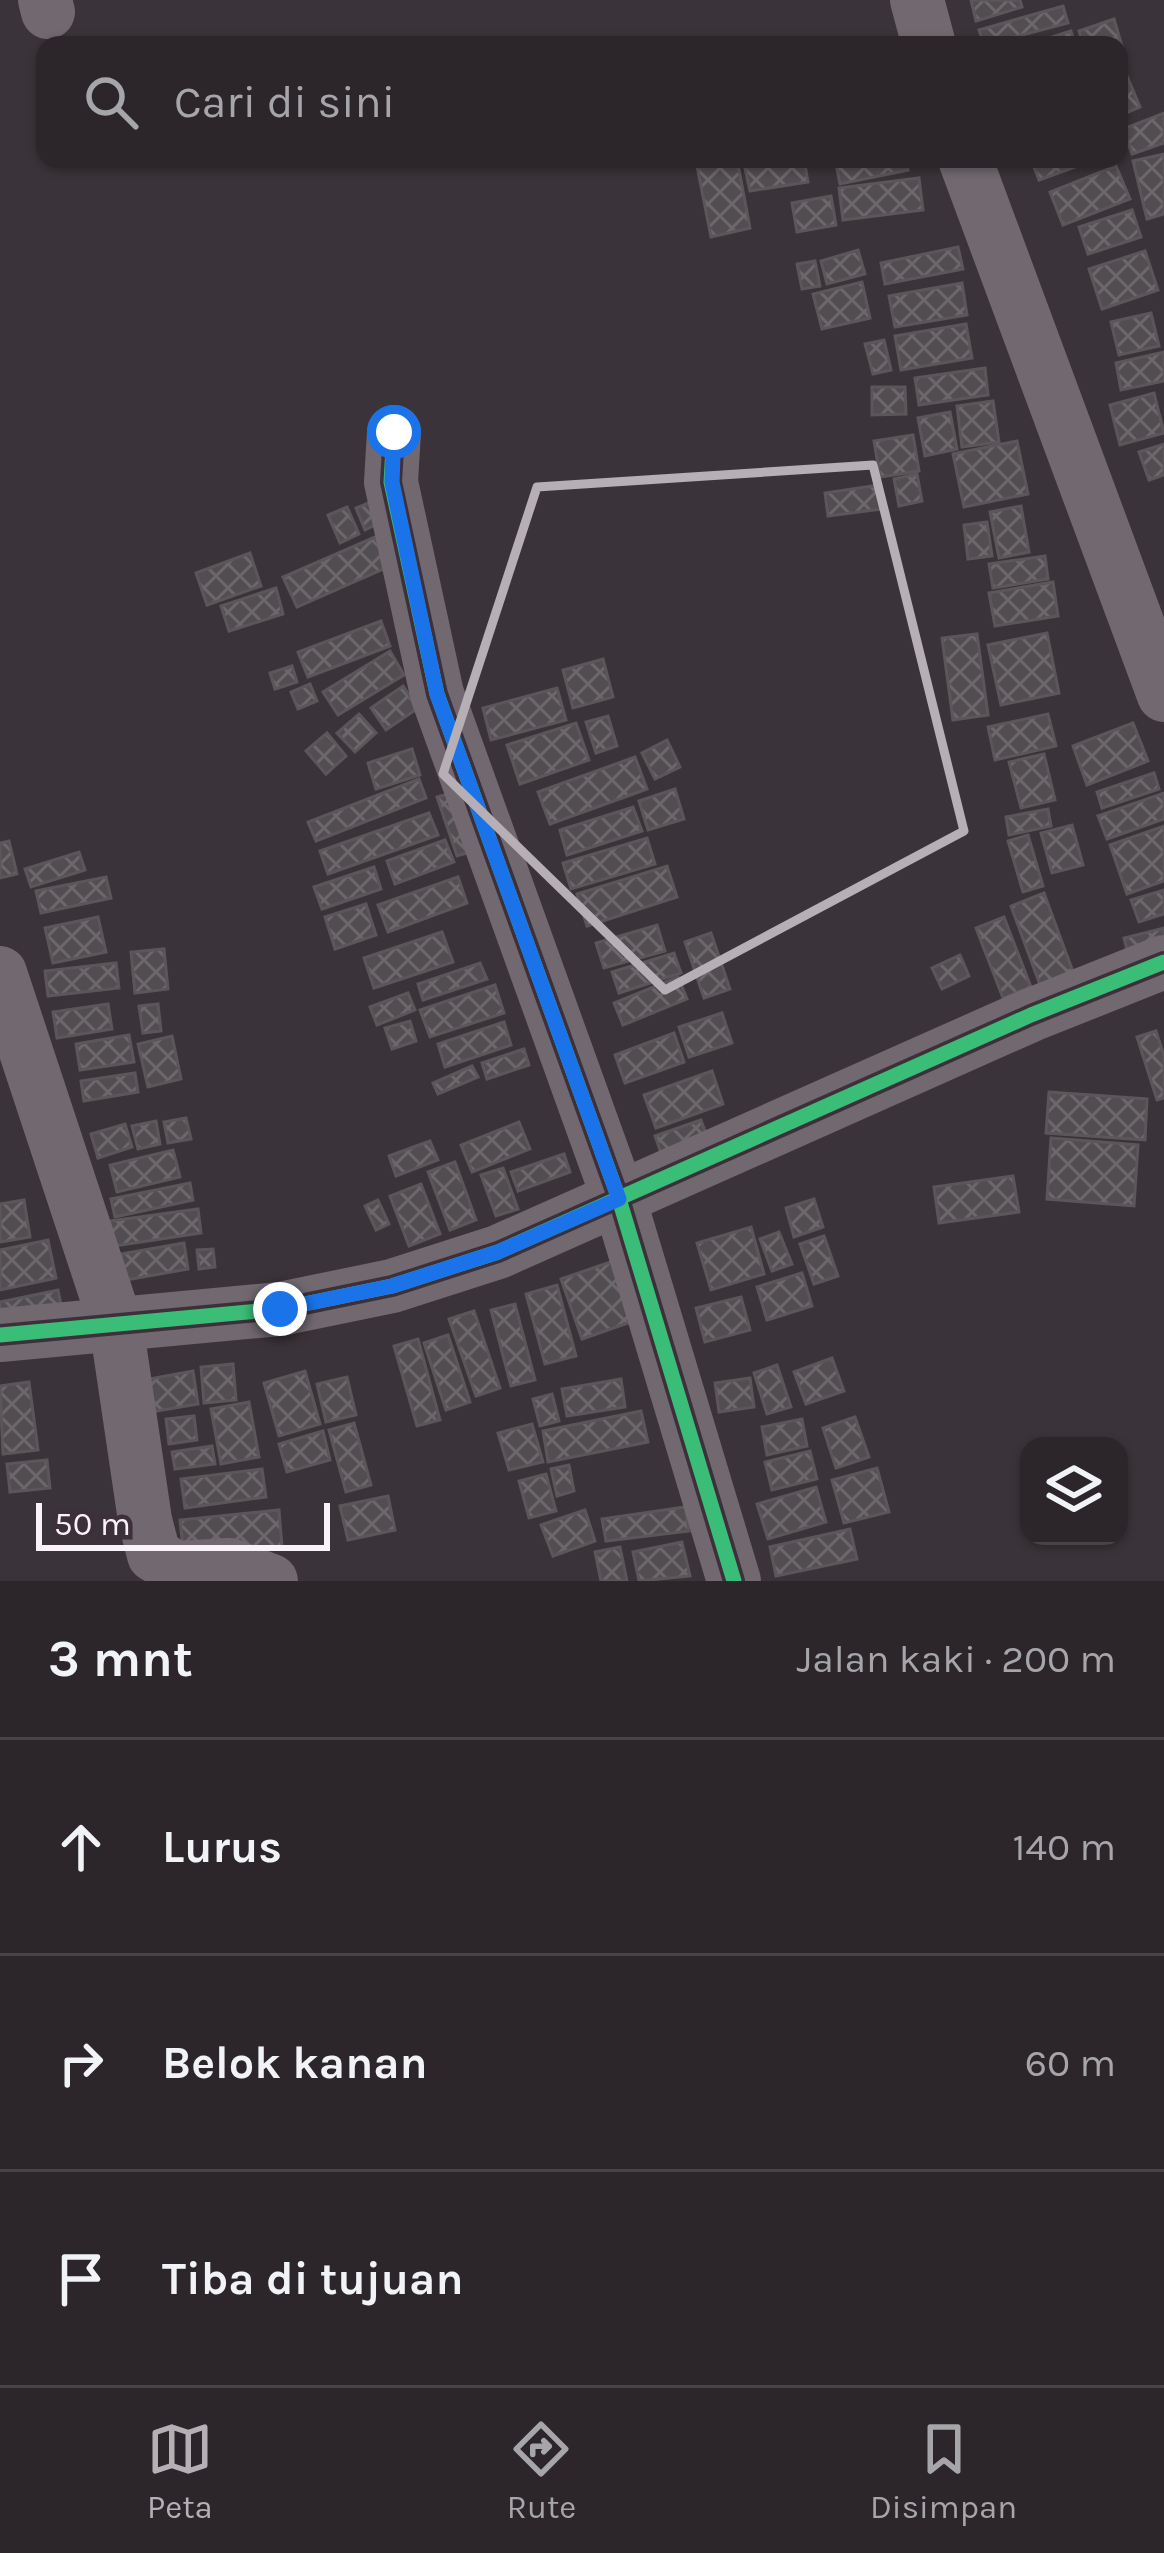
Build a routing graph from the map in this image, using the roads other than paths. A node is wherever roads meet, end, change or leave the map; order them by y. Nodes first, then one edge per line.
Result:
1 (917, 0) edge
2 (927, 36) edge
3 (968, 168) edge
4 (394, 432) dead end
5 (1164, 695) edge
6 (1164, 962) edge
7 (0, 973) edge
8 (619, 1199) junction
9 (116, 1324) junction
10 (0, 1335) edge
11 (271, 1581) edge
12 (734, 1581) edge

1 - 2 street
3 - 5 street
4 - 8 street
6 - 8 street
7 - 9 street
8 - 9 street
8 - 12 street
9 - 10 street
9 - 11 street

